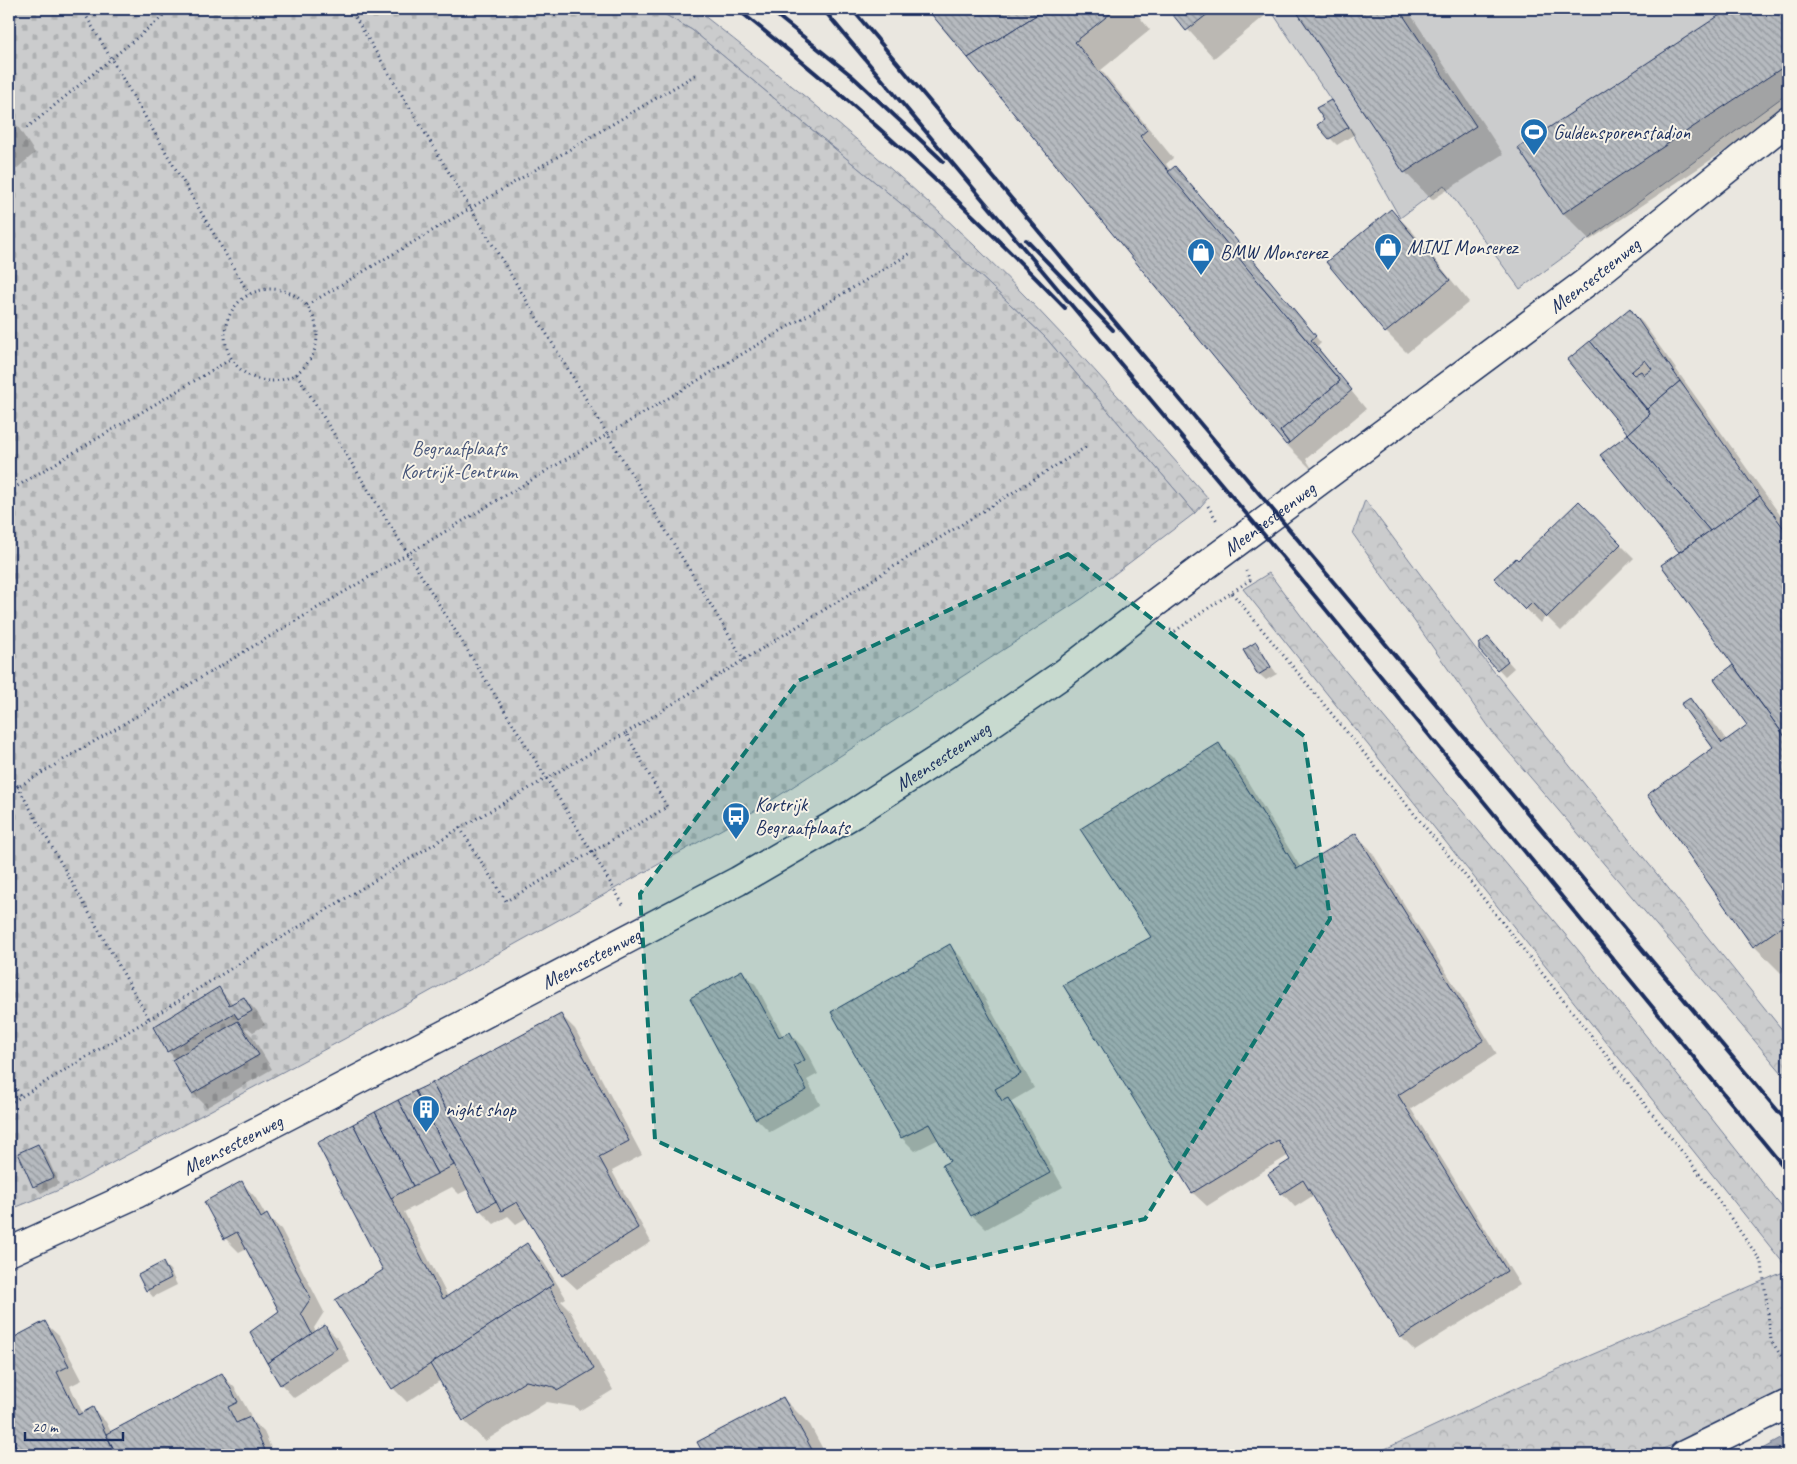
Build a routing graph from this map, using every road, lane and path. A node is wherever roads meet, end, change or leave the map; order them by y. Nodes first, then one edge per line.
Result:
1 (82, 9) edge
2 (172, 9) edge
3 (350, 9) edge
4 (111, 59) junction
5 (697, 74) dead end
6 (1788, 120) edge
7 (27, 128) dead end
8 (471, 208) junction
9 (911, 254) dead end
10 (249, 294) junction
11 (307, 305) junction
12 (231, 359) junction
13 (297, 374) junction
14 (608, 435) junction
15 (1086, 446) dead end
16 (9, 491) edge
17 (408, 554) junction
18 (1250, 580) dead end
19 (744, 660) junction
20 (626, 733) junction
21 (9, 772) edge
22 (546, 778) junction
23 (18, 787) junction
24 (9, 793) edge
25 (460, 828) junction
26 (592, 852) junction
27 (639, 932) junction
28 (149, 1019) junction
29 (9, 1077) edge
30 (20, 1097) junction
31 (9, 1104) edge
32 (9, 1252) edge
33 (1788, 1367) edge
34 (1788, 1404) edge
35 (1684, 1455) edge

1 - 4 path
2 - 4 path
3 - 8 path
4 - 7 path
4 - 10 path
5 - 8 path
6 - 27 main road, Meensesteenweg
8 - 11 path
8 - 14 path
9 - 14 path
10 - 11 path
10 - 12 path
11 - 13 path
12 - 13 path
12 - 16 path
13 - 17 path
14 - 17 path
14 - 19 path
15 - 19 path
17 - 22 path
17 - 23 path
18 - 33 path
19 - 20 path
20 - 22 path
20 - 26 path
21 - 23 path
22 - 25 path
22 - 26 path
23 - 24 path
23 - 28 path
25 - 26 path
25 - 28 path
26 - 27 path
27 - 32 main road, Meensesteenweg
28 - 30 path
29 - 30 path
30 - 31 path
34 - 35 main road

